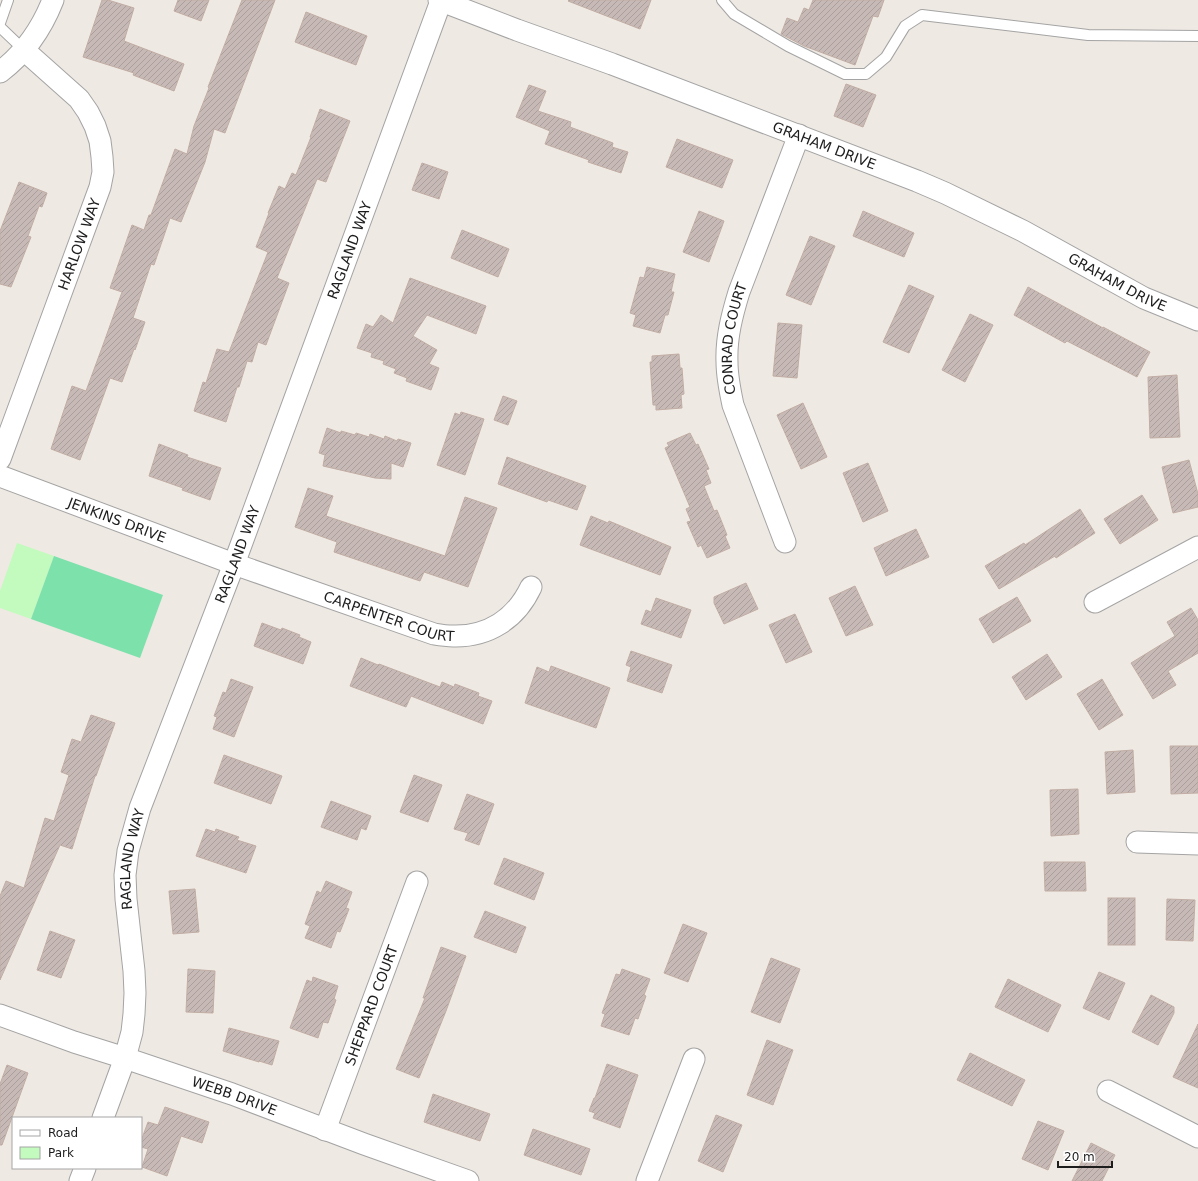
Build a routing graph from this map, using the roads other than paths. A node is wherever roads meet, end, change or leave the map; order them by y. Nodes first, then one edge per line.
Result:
1 (8, 0) edge
2 (53, 0) edge
3 (440, 0) edge
4 (722, 0) edge
5 (0, 23) edge
6 (0, 27) edge
7 (1198, 36) edge
8 (24, 50) junction
9 (0, 72) edge
10 (799, 135) junction
11 (1198, 320) edge
12 (0, 459) edge
13 (0, 476) edge
14 (785, 542) dead end
15 (1198, 547) edge
16 (234, 564) junction
17 (531, 587) dead end
18 (1095, 602) dead end
19 (1137, 842) dead end
20 (1198, 844) edge
21 (417, 882) dead end
22 (0, 1015) edge
23 (125, 1058) junction
24 (694, 1059) dead end
25 (1108, 1091) dead end
26 (103, 1117) edge
27 (325, 1130) junction
28 (1198, 1137) edge
29 (85, 1169) edge
30 (80, 1181) edge
31 (468, 1181) edge
32 (647, 1181) edge

1 - 5 lane
2 - 8 street
3 - 10 street, GRAHAM DRIVE
3 - 16 street, RAGLAND WAY
4 - 7 lane
6 - 8 lane
8 - 9 street
8 - 12 street, HARLOW WAY
10 - 11 street, GRAHAM DRIVE
10 - 14 street, CONRAD COURT
13 - 16 street, JENKINS DRIVE
15 - 18 street
16 - 17 street, CARPENTER COURT
16 - 23 street, RAGLAND WAY
19 - 20 street
21 - 27 street, SHEPPARD COURT
22 - 23 street, WEBB DRIVE
23 - 26 street, RAGLAND WAY
23 - 27 street, WEBB DRIVE
24 - 32 street
25 - 28 street
27 - 31 street, WEBB DRIVE
29 - 30 street

